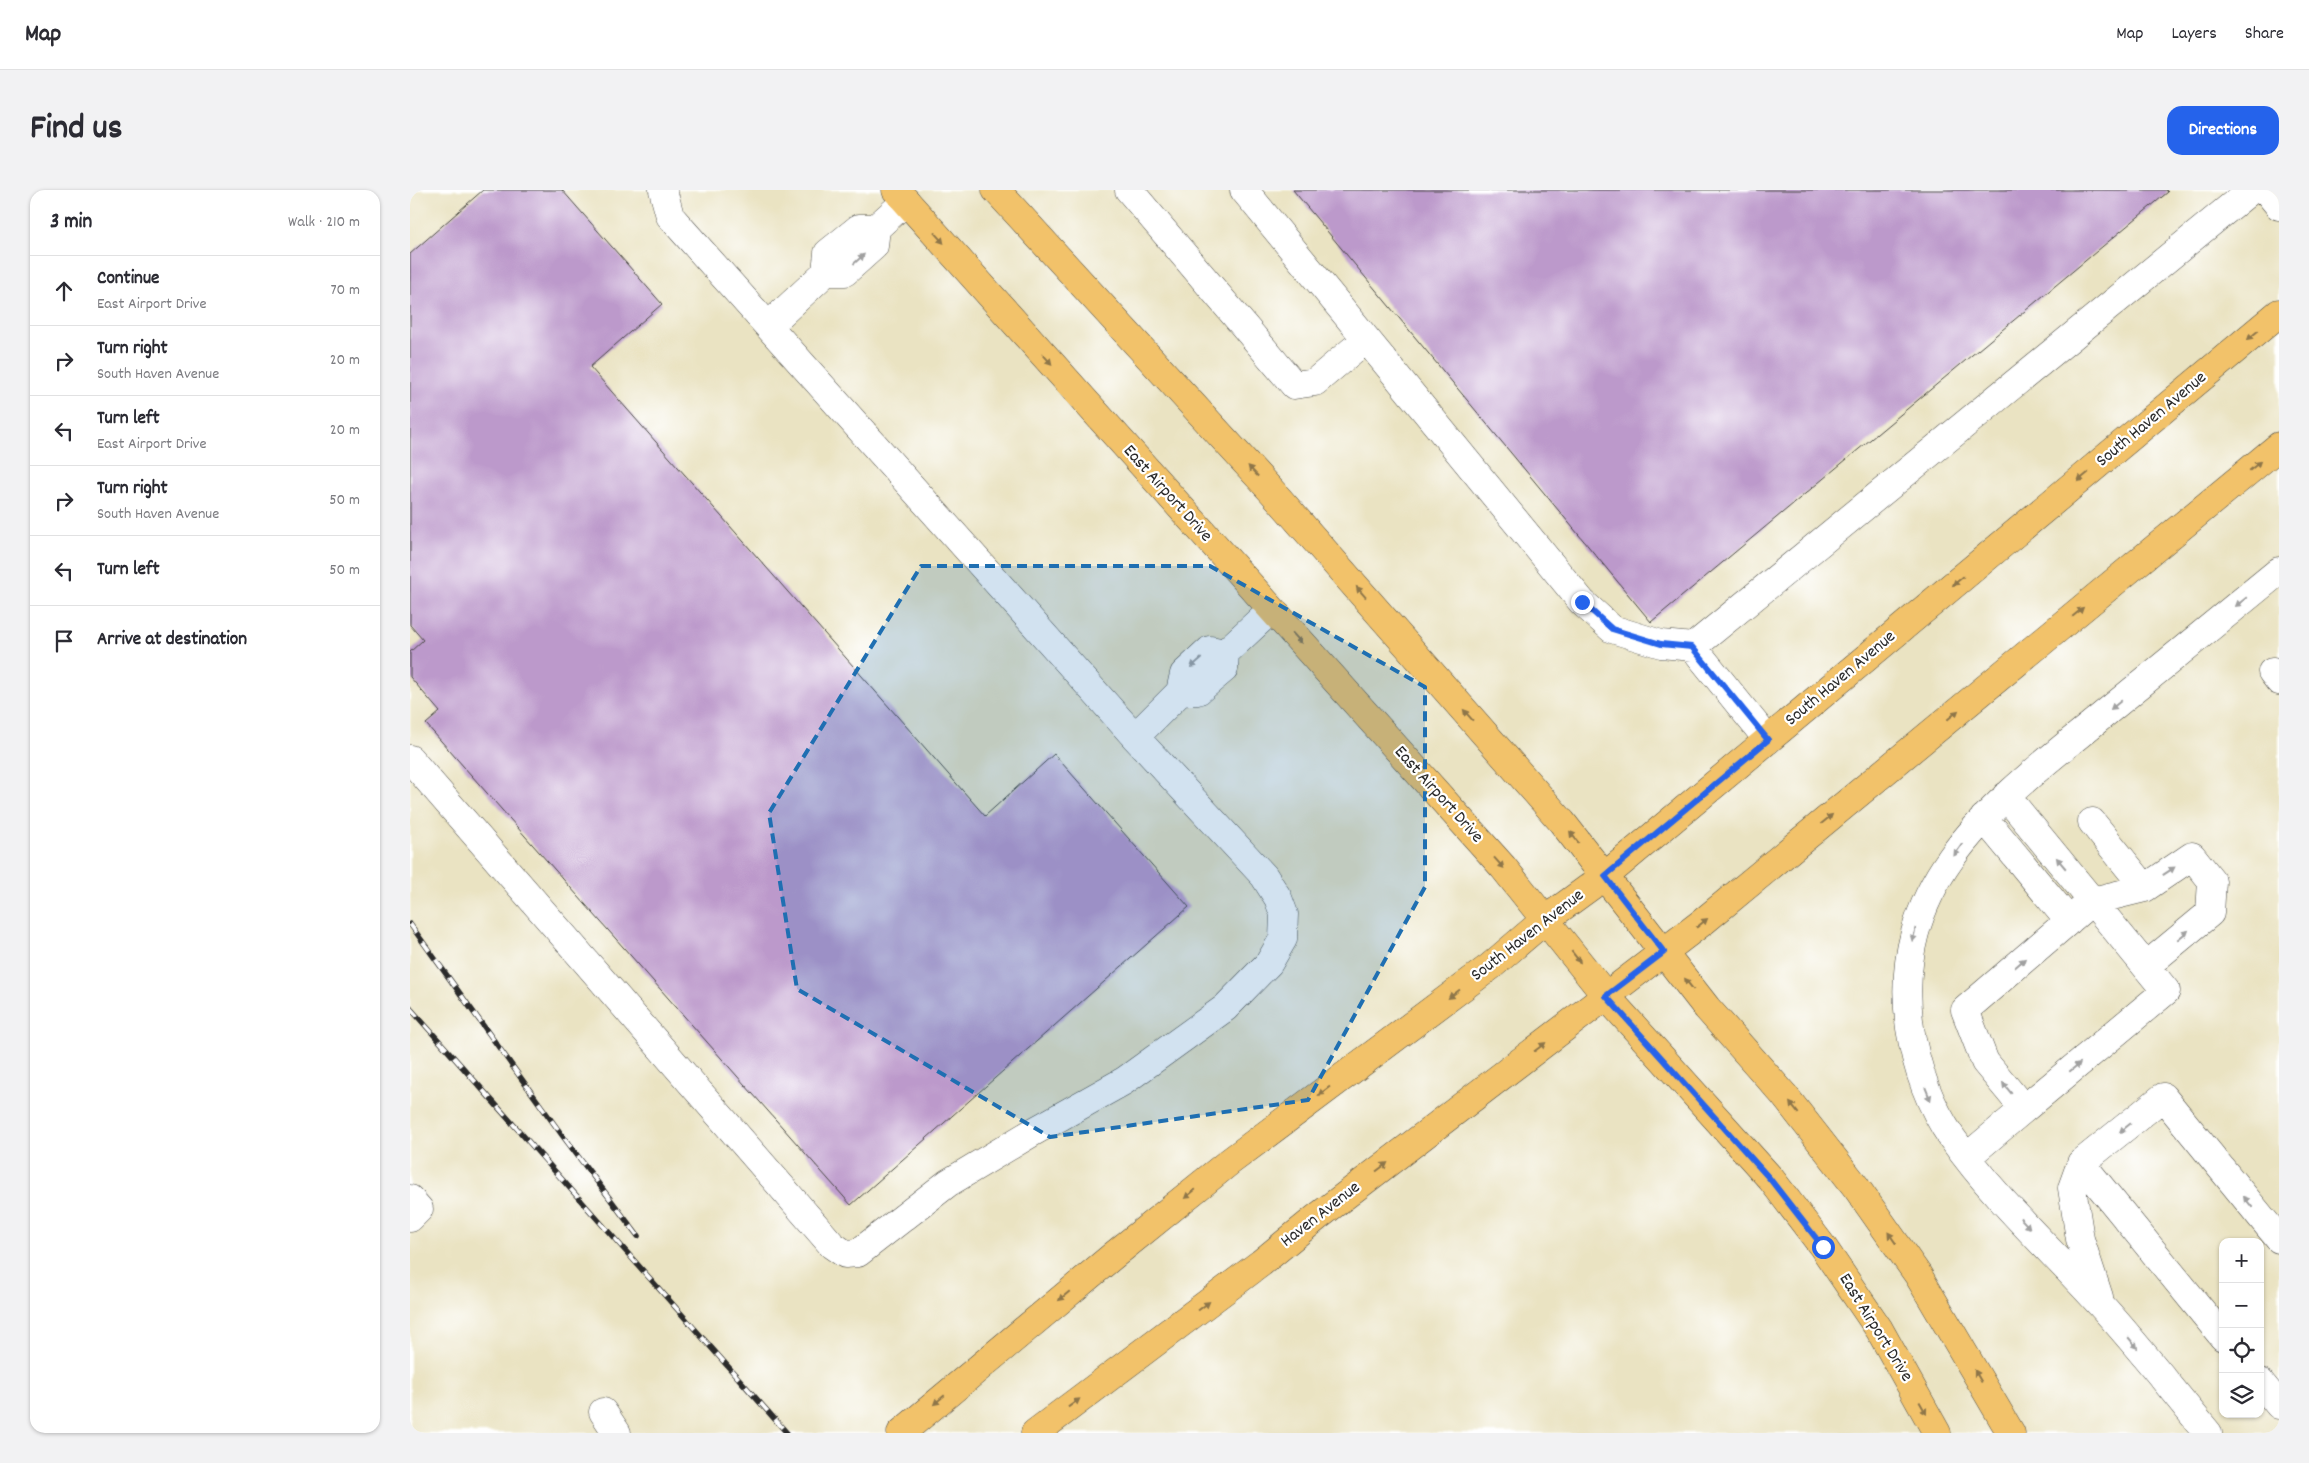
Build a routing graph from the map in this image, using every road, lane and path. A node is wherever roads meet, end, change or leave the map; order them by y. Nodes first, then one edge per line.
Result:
1 (662, 190) edge
2 (996, 190) edge
3 (1129, 190) edge
4 (1244, 190) edge
5 (2251, 190) edge
6 (2266, 190) edge
7 (901, 196) edge
8 (2279, 206) edge
9 (2279, 314) edge
10 (768, 326) junction
11 (1366, 339) junction
12 (2279, 446) edge
13 (2279, 571) edge
14 (1272, 610) junction
15 (1692, 647) junction
16 (1135, 736) junction
17 (1768, 740) junction
18 (410, 759) edge
19 (2006, 796) junction
20 (1984, 818) junction
21 (2092, 822) dead end
22 (1605, 876) junction
23 (2145, 888) junction
24 (2092, 901) junction
25 (1546, 919) junction
26 (2069, 921) junction
27 (1664, 952) junction
28 (2146, 966) junction
29 (1606, 996) junction
30 (2024, 1109) junction
31 (1967, 1157) junction
32 (2081, 1163) junction
33 (410, 1199) edge
34 (410, 1218) edge
35 (2279, 1239) edge
36 (2102, 1306) junction
37 (2219, 1332) edge
38 (2264, 1387) edge
39 (2279, 1405) edge
40 (901, 1433) edge
41 (1035, 1433) edge
42 (1937, 1433) edge
43 (2010, 1433) edge
44 (2208, 1433) edge

1 - 10 lane
22 -> 2 main road
3 - 11 lane
4 - 11 lane
5 - 15 lane
6 - 8 lane
7 - 10 lane
7 -> 14 main road, East Airport Drive
9 -> 17 main road, South Haven Avenue
10 - 16 lane
11 - 15 lane
27 -> 12 main road
13 -> 19 lane
14 - 16 lane
14 -> 25 main road, East Airport Drive
15 - 17 lane
16 - 18 lane
17 - 22 main road, South Haven Avenue
19 - 20 lane
24 -> 19 lane
20 - 26 lane
20 -> 31 lane
21 - 23 lane
22 - 25 main road, South Haven Avenue
22 - 27 main road
23 - 24 lane
23 - 28 lane
24 - 26 lane
24 - 28 lane
25 -> 29 main road, East Airport Drive
25 -> 40 main road, South Haven Avenue
30 -> 26 lane
27 - 29 main road
43 -> 27 main road
30 -> 28 lane
41 -> 29 main road, Haven Avenue
29 -> 42 main road, East Airport Drive
30 - 31 lane
31 -> 36 lane
35 -> 32 lane
32 - 36 lane
32 - 37 lane
33 - 34 lane
36 -> 44 lane
38 - 39 lane

